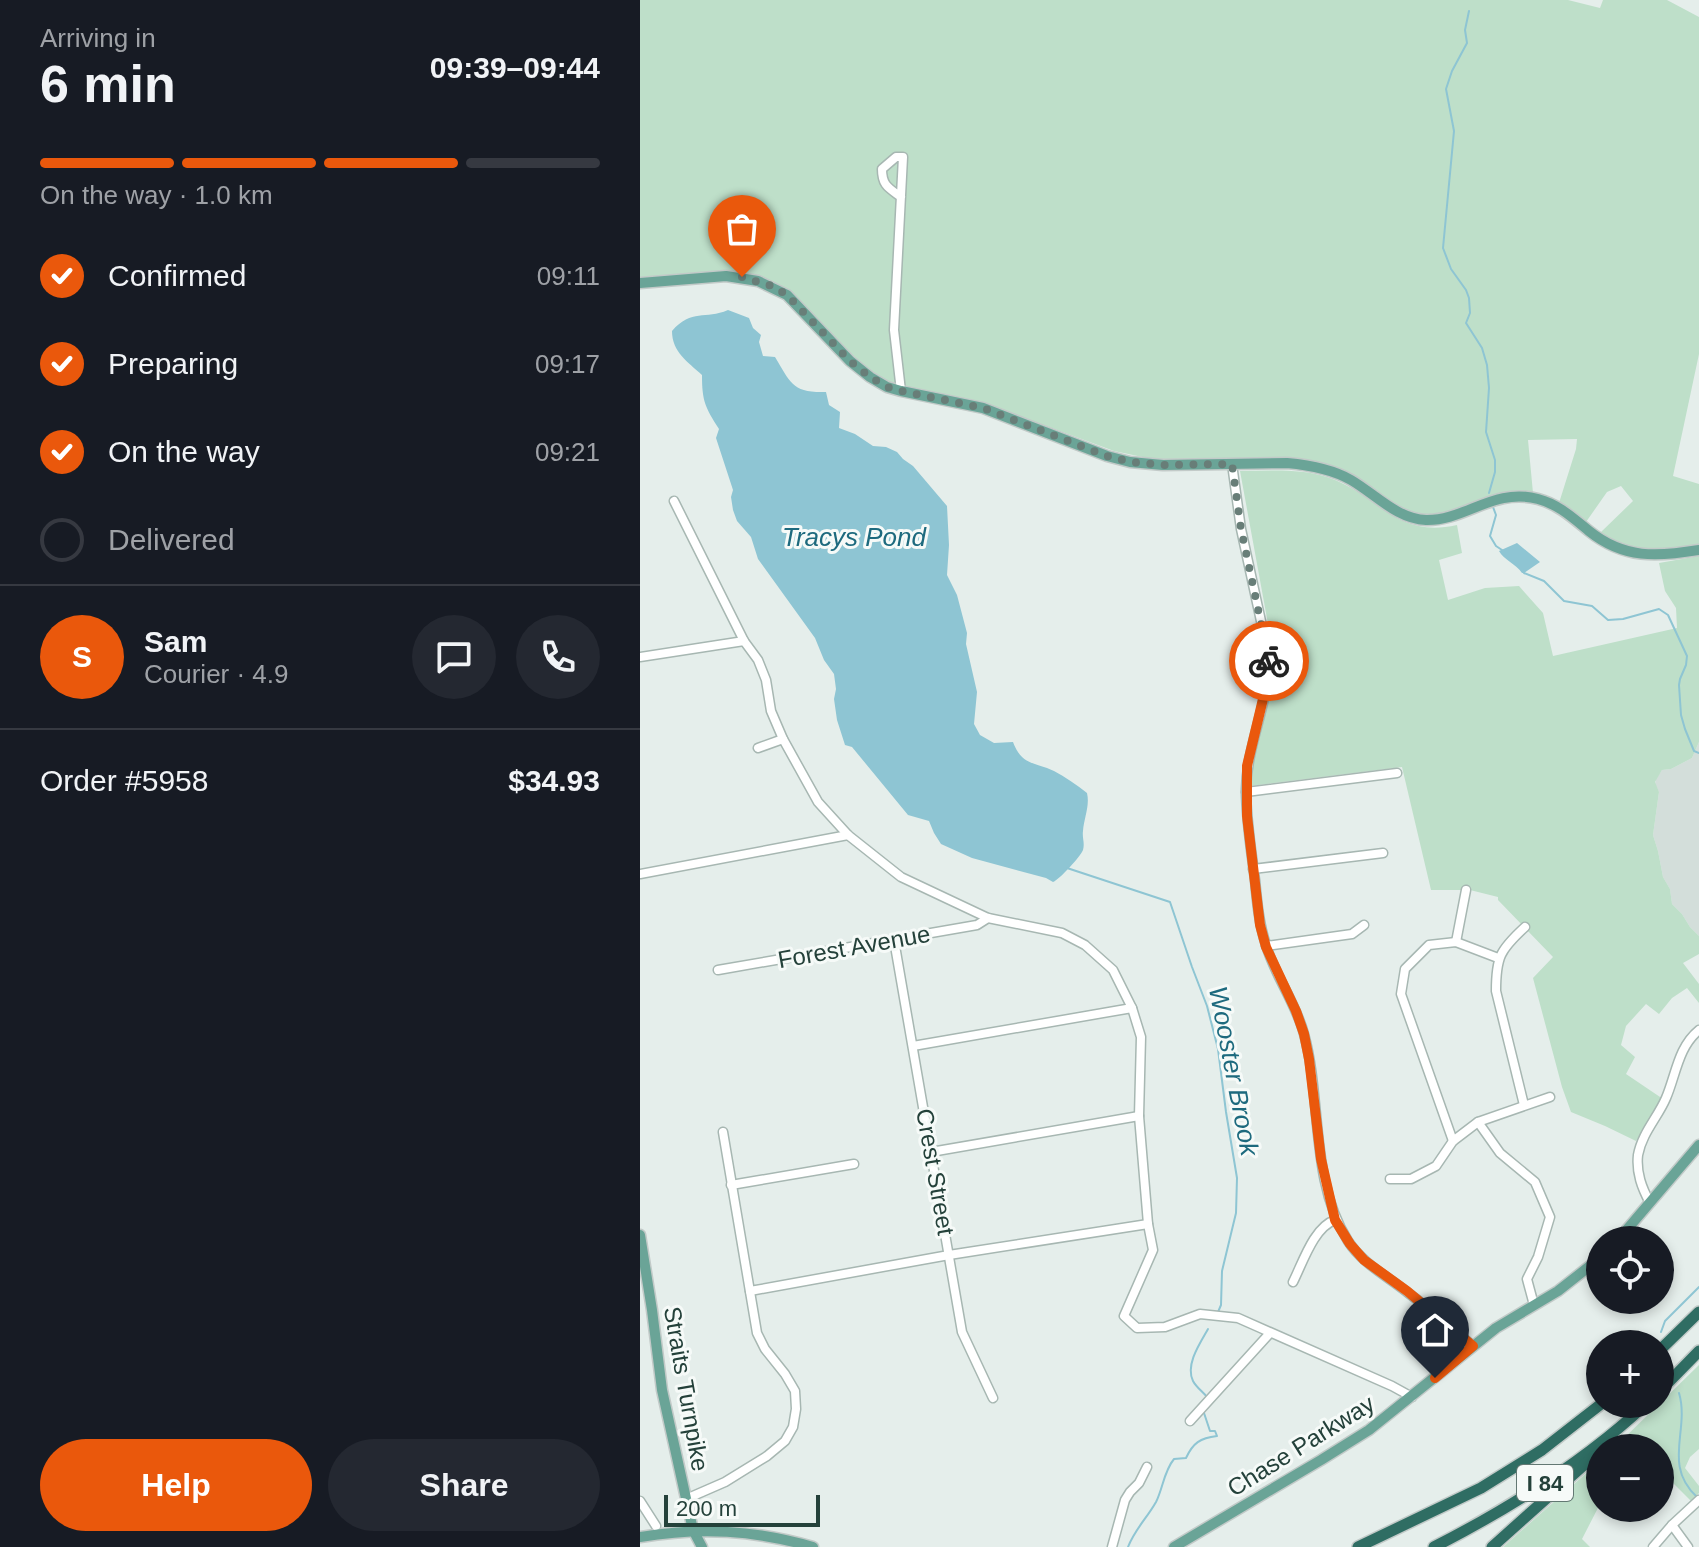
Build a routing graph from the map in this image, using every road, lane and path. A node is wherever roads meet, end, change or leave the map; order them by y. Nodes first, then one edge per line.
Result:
1 (901, 197) junction
2 (640, 283) edge
3 (901, 391) junction
4 (1232, 464) junction
5 (674, 501) dead end
6 (1699, 550) edge
7 (744, 641) junction
8 (640, 657) edge
9 (783, 739) junction
10 (758, 748) dead end
11 (1397, 773) dead end
12 (1246, 792) junction
13 (848, 835) junction
14 (1383, 853) dead end
15 (1253, 869) junction
16 (640, 874) edge
17 (1466, 890) dead end
18 (988, 918) junction
19 (1364, 925) dead end
20 (1525, 927) dead end
21 (894, 940) junction
22 (1456, 942) junction
23 (1266, 946) junction
24 (1498, 958) junction
25 (718, 970) dead end
26 (1132, 1008) junction
27 (1699, 1030) edge
28 (913, 1046) junction
29 (1550, 1097) dead end
30 (1524, 1105) junction
31 (1139, 1116) junction
32 (1478, 1122) junction
33 (723, 1132) dead end
34 (1453, 1141) junction
35 (1699, 1145) edge
36 (931, 1152) junction
37 (854, 1164) dead end
38 (1390, 1179) dead end
39 (731, 1185) junction
40 (1650, 1203) junction
41 (1335, 1220) junction
42 (1148, 1224) junction
43 (1630, 1226) edge
44 (640, 1235) edge
45 (949, 1255) junction
46 (1586, 1269) edge
47 (1293, 1282) dead end
48 (750, 1291) junction
49 (1534, 1305) junction
50 (1699, 1312) edge
51 (1270, 1333) junction
52 (1674, 1336) edge
53 (1473, 1346) junction
54 (1699, 1351) edge
55 (1674, 1377) edge
56 (1412, 1397) junction
57 (993, 1398) dead end
58 (1586, 1416) edge
59 (1630, 1418) edge
60 (1633, 1418) edge
61 (1190, 1421) dead end
62 (1617, 1434) edge
63 (1586, 1462) edge
64 (1147, 1467) dead end
65 (686, 1499) junction
66 (1699, 1500) edge
67 (640, 1501) edge
68 (1422, 1517) junction
69 (1672, 1525) junction
70 (656, 1526) dead end
71 (693, 1530) junction
72 (640, 1537) edge
73 (809, 1546) edge
74 (702, 1547) edge
75 (1112, 1547) edge
76 (1174, 1547) edge
77 (1358, 1547) edge
78 (1364, 1547) edge
79 (1434, 1547) edge
80 (1492, 1547) edge
81 (1653, 1547) edge
82 (1688, 1547) edge

1 - 1 street
1 - 3 street
2 - 3 main road
3 - 4 main road
4 - 6 main road
4 - 12 street
5 - 7 street
7 - 8 street
7 - 9 street
9 - 10 street
9 - 13 street
11 - 12 street
12 - 15 street
13 - 16 street
13 - 18 street
14 - 15 street
15 - 23 street
17 - 22 street
18 - 21 street, Forest Avenue
18 - 26 street
19 - 23 street
20 - 24 street
21 - 25 street, Forest Avenue
21 - 28 street, Crest Street
22 - 24 street
22 - 34 street
23 - 41 street
24 - 30 street
26 - 28 street
26 - 31 street
27 - 40 street
28 - 36 street, Crest Street
29 - 30 street
30 - 32 street
31 - 36 street
31 - 42 street
32 - 34 street
32 - 49 street
33 - 39 street
34 - 38 street
35 - 40 main road
36 - 45 street, Crest Street
37 - 39 street
39 - 48 street
40 - 43 main road
41 - 47 street
41 - 53 street
42 - 45 street
42 - 51 street
44 - 65 main road, Straits Turnpike
45 - 48 street
45 - 57 street, Crest Street
46 - 49 main road, Chase Parkway
48 - 65 street
49 - 53 main road, Chase Parkway
50 - 52 highway
51 - 56 street
51 - 61 street
53 - 56 main road, Chase Parkway
54 - 55 highway
56 - 76 main road, Chase Parkway
58 - 68 highway, I 84
59 - 79 highway, I 84
60 - 62 highway
63 - 80 highway
64 - 75 street
65 - 71 main road, Straits Turnpike
66 - 69 street
67 - 70 street
68 - 77 highway
68 - 78 highway, I 84
69 - 81 street
69 - 82 street
71 - 72 main road
71 - 73 main road
71 - 74 main road, Straits Turnpike

